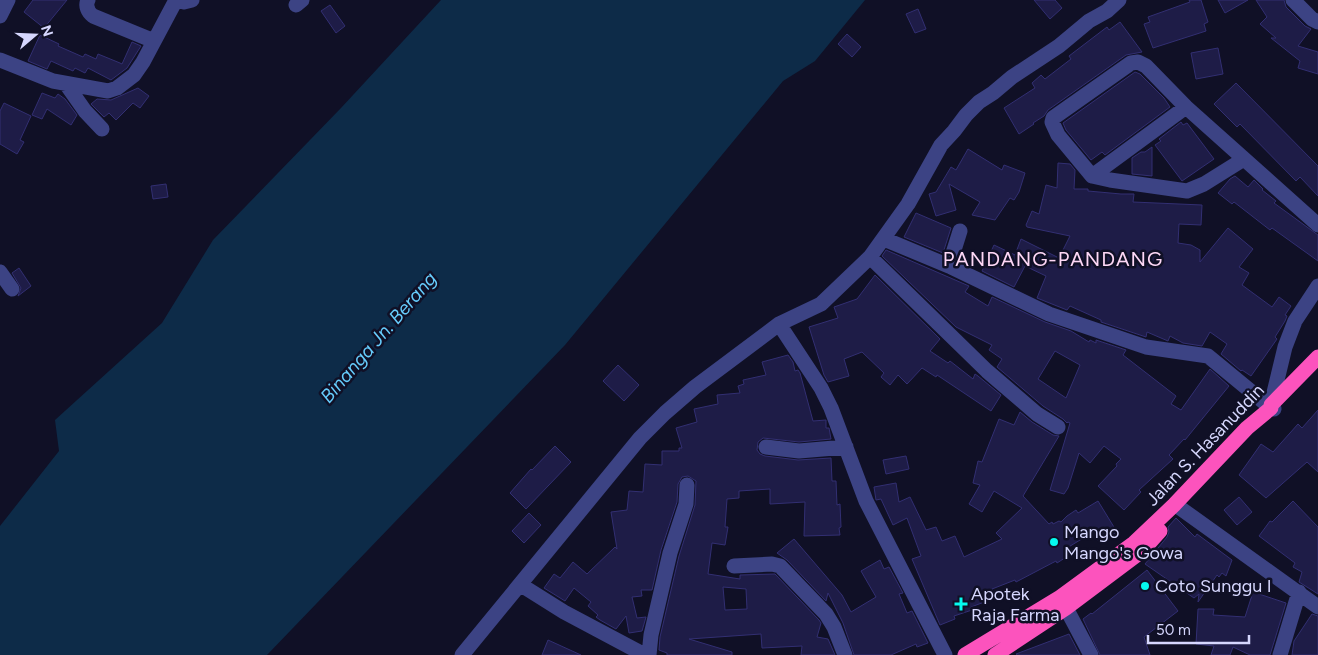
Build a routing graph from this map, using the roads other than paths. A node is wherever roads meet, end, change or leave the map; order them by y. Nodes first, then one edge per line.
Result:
1 (8, 0) edge
2 (88, 0) edge
3 (176, 0) edge
4 (192, 0) edge
5 (1119, 0) edge
6 (1293, 0) edge
7 (0, 16) edge
8 (1318, 22) edge
9 (154, 41) junction
10 (0, 60) edge
11 (66, 84) junction
12 (1186, 107) junction
13 (102, 129) dead end
14 (1244, 159) junction
15 (1092, 176) junction
16 (1318, 225) edge
17 (960, 231) dead end
18 (884, 239) junction
19 (870, 257) junction
20 (948, 266) junction
21 (0, 272) edge
22 (1318, 286) edge
23 (12, 289) dead end
24 (779, 324) junction
25 (1318, 357) edge
26 (1318, 366) edge
27 (1272, 407) junction
28 (1058, 427) dead end
29 (766, 447) dead end
30 (846, 447) junction
31 (1222, 459) junction
32 (687, 485) dead end
33 (1180, 508) junction
34 (734, 566) dead end
35 (520, 585) junction
36 (1299, 592) junction
37 (1318, 607) edge
38 (1066, 608) junction
39 (462, 655) edge
40 (647, 655) edge
41 (845, 655) edge
42 (945, 655) edge
43 (965, 655) edge
44 (995, 655) edge
45 (1091, 655) edge
46 (1280, 655) edge

1 - 7 street
2 - 9 street
3 - 4 street
3 - 9 street
5 - 18 street
6 - 8 street
9 - 11 street
10 - 11 street
11 - 13 street
12 - 14 street
12 - 15 street
12 - 15 street
14 - 15 street
14 - 16 street
17 - 20 street
18 - 19 street
18 - 20 street
19 - 24 street
19 - 28 street
20 - 27 street
21 - 23 street
22 - 27 street
24 - 30 street
24 - 35 street
25 - 27 highway, Jalan S. Hasanuddin
26 - 27 highway, Jalan S. Hasanuddin
27 - 31 highway, Jalan S. Hasanuddin
29 - 30 street
30 - 42 street
31 - 33 highway, Jalan S. Hasanuddin
31 - 43 highway, Jalan S. Hasanuddin
32 - 40 street
33 - 36 street
33 - 38 highway, Jalan S. Hasanuddin
34 - 41 street
35 - 39 street
35 - 40 street
36 - 37 street
36 - 46 street
38 - 44 highway, Jalan S. Hasanuddin
38 - 45 street

